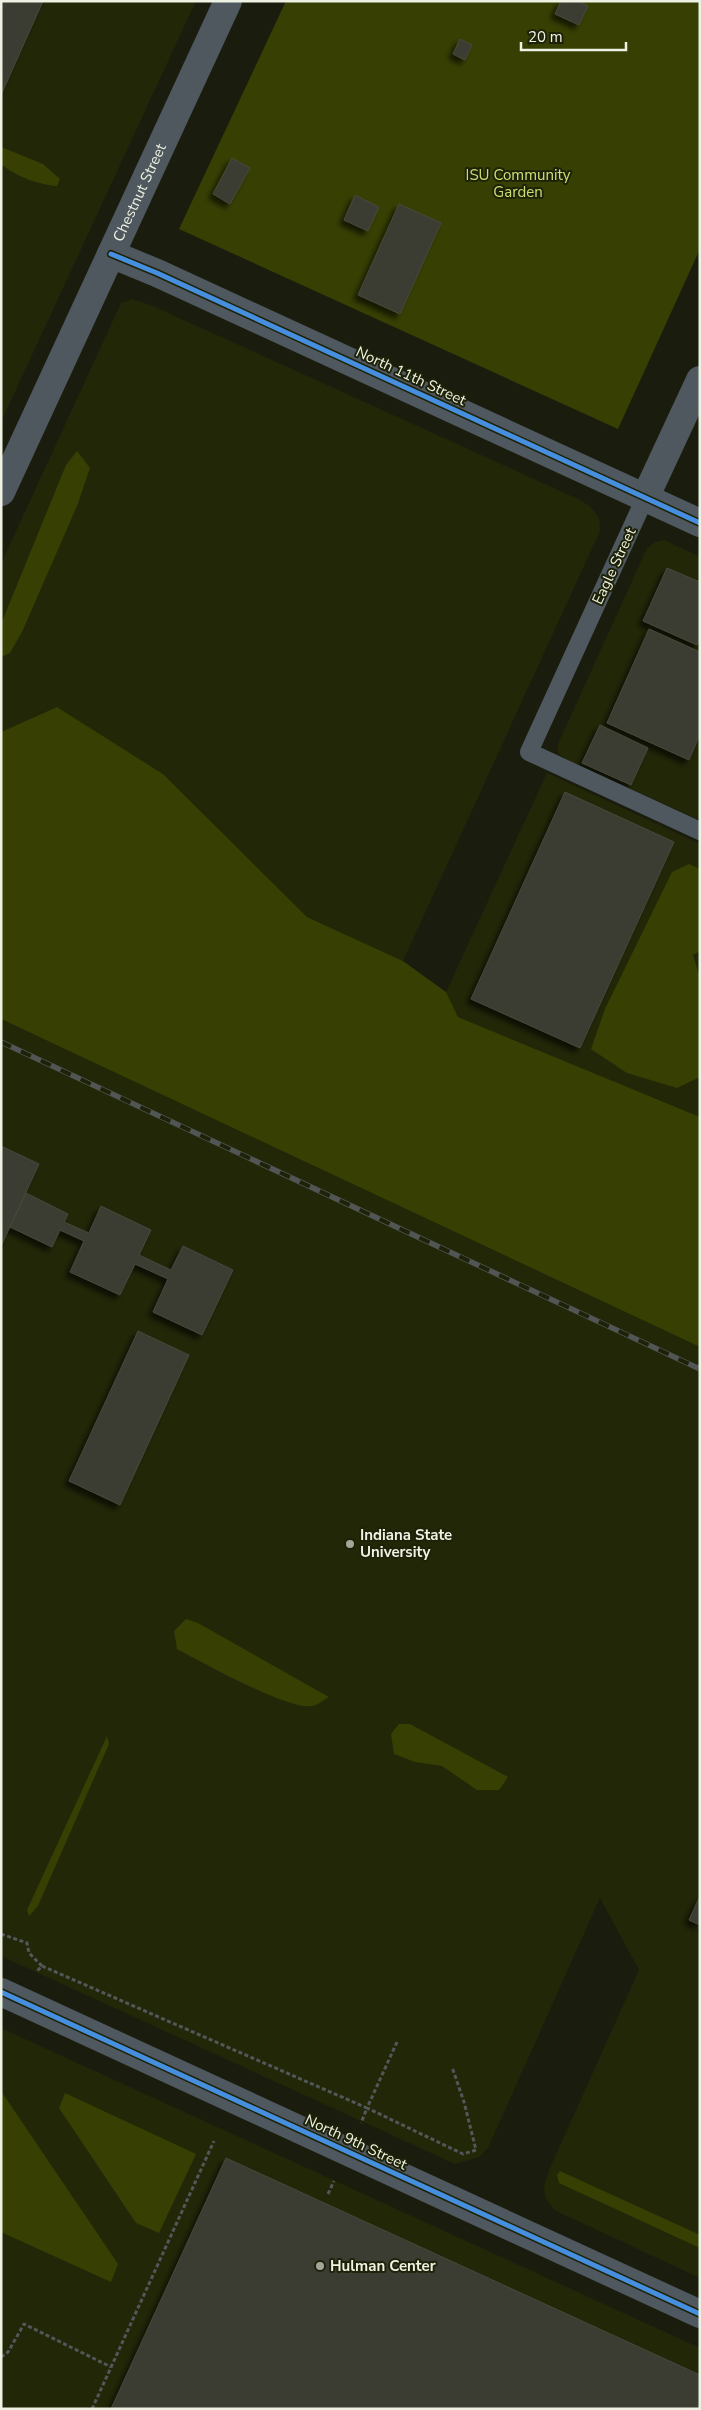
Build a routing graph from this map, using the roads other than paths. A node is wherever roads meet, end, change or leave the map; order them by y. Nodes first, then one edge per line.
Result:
1 (228, 1) edge
2 (111, 254) junction
3 (700, 380) edge
4 (1, 492) edge
5 (645, 498) junction
6 (700, 523) edge
7 (700, 831) edge
8 (1, 1992) edge
9 (700, 2314) edge

1 - 2 street, Chestnut Street
2 - 4 street, Chestnut Street
2 - 5 street, North 11th Street
3 - 5 street, Eagle Street
5 - 6 street, North 11th Street
5 - 7 lane, Eagle Street
8 - 9 street, North 9th Street

